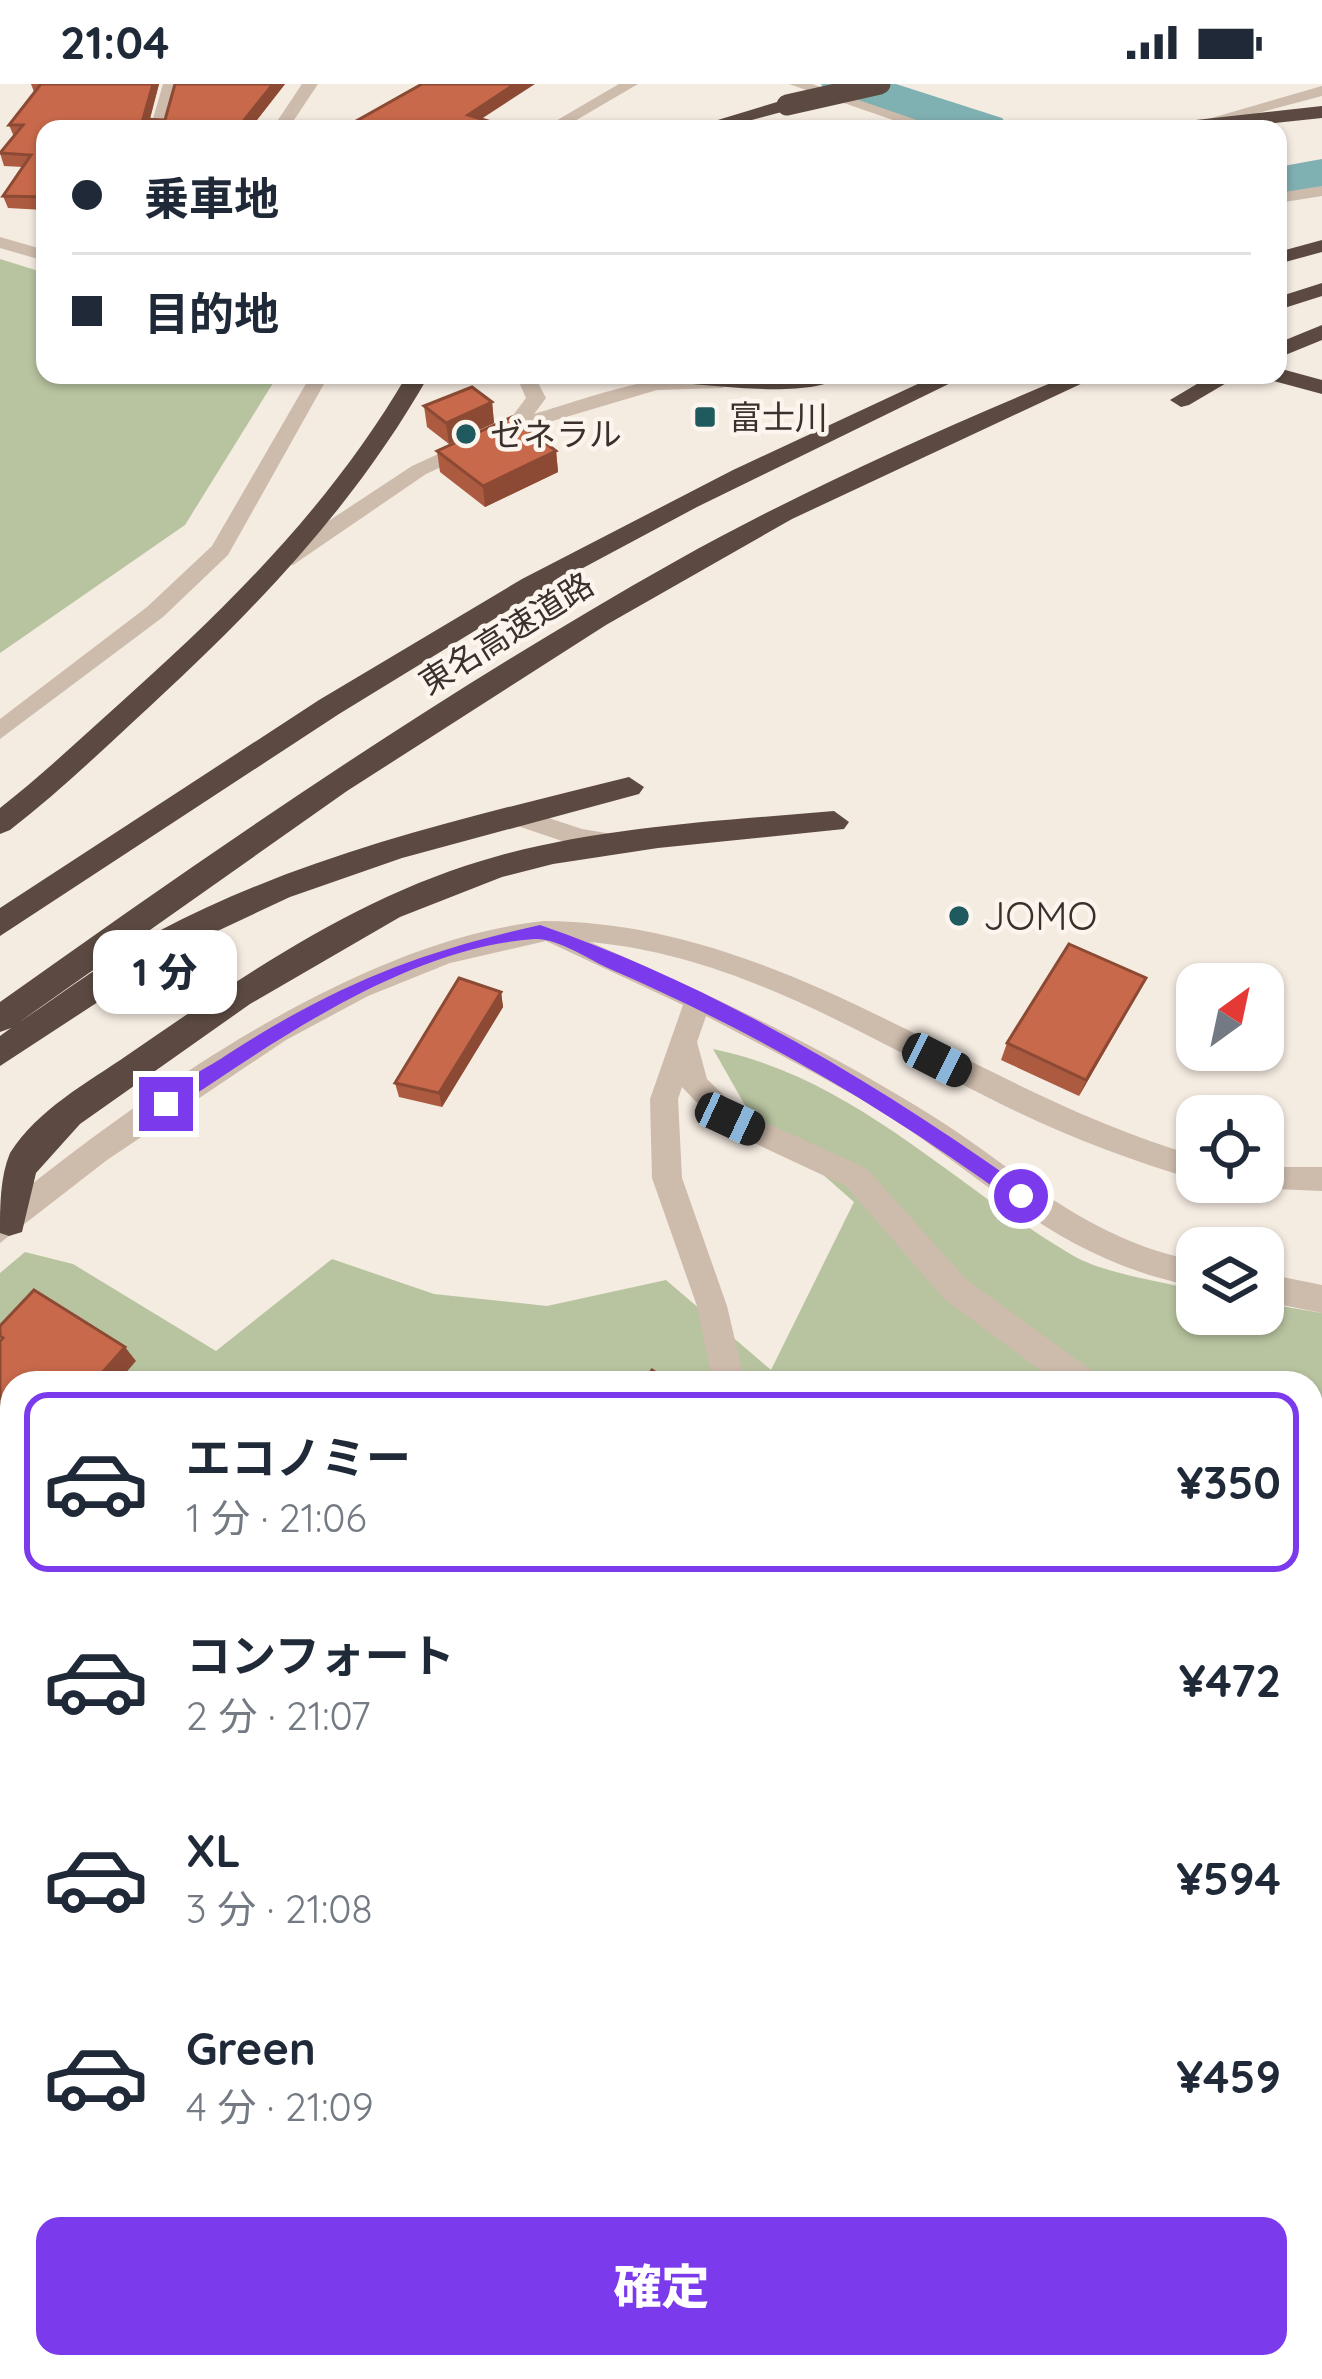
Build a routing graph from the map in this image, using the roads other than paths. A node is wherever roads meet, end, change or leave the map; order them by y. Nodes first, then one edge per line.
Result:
1 (171, 84) edge
2 (310, 84) edge
3 (630, 84) edge
4 (796, 84) edge
5 (880, 84) edge
6 (1322, 92) edge
7 (1322, 112) edge
8 (161, 120) edge
9 (286, 120) edge
10 (566, 120) edge
11 (731, 120) edge
12 (906, 120) edge
13 (1217, 120) edge
14 (1232, 120) edge
15 (1322, 130) edge
16 (1287, 136) edge
17 (1322, 190) edge
18 (1287, 196) edge
19 (1322, 230) edge
20 (1287, 240) edge
21 (0, 242) edge
22 (1322, 246) edge
23 (36, 253) edge
24 (1287, 256) edge
25 (1322, 290) edge
26 (1287, 301) edge
27 (1322, 332) edge
28 (1287, 347) edge
29 (1287, 378) edge
30 (315, 384) edge
31 (413, 384) edge
32 (529, 384) edge
33 (656, 384) edge
34 (937, 384) edge
35 (1069, 384) edge
36 (1212, 384) edge
37 (1317, 386) edge
38 (1181, 400) dead end
39 (515, 425) junction
40 (285, 560) junction
41 (0, 731) edge
42 (629, 787) dead end
43 (515, 816) junction
44 (834, 822) dead end
45 (0, 823) edge
46 (621, 843) junction
47 (0, 924) edge
48 (540, 931) junction
49 (698, 1000) junction
50 (0, 1019) edge
51 (682, 1042) junction
52 (0, 1053) edge
53 (1176, 1163) edge
54 (1284, 1179) edge
55 (1322, 1179) edge
56 (4, 1225) edge
57 (1176, 1270) edge
58 (1284, 1291) edge
59 (1322, 1299) edge
60 (726, 1371) edge
61 (1067, 1371) edge

1 - 8 street
2 - 9 street
3 - 10 street
4 - 12 street
5 - 11 highway, bridge
6 - 13 street
7 - 14 highway
15 - 16 highway
17 - 18 street
19 - 20 highway
21 - 23 street
22 - 24 highway
25 - 26 highway
27 - 28 highway
29 - 37 highway
30 - 41 street
31 - 40 highway
32 - 39 street
33 - 39 street
34 - 47 highway, 東名高速道路
35 - 50 highway, 東名高速道路
36 - 38 highway
39 - 40 street
40 - 45 highway
42 - 43 highway
43 - 46 street
43 - 52 highway
44 - 46 highway
46 - 56 highway
48 - 49 street
48 - 53 street
48 - 56 street
49 - 51 street
49 - 57 street
51 - 60 street
51 - 61 street
54 - 55 street
58 - 59 street

